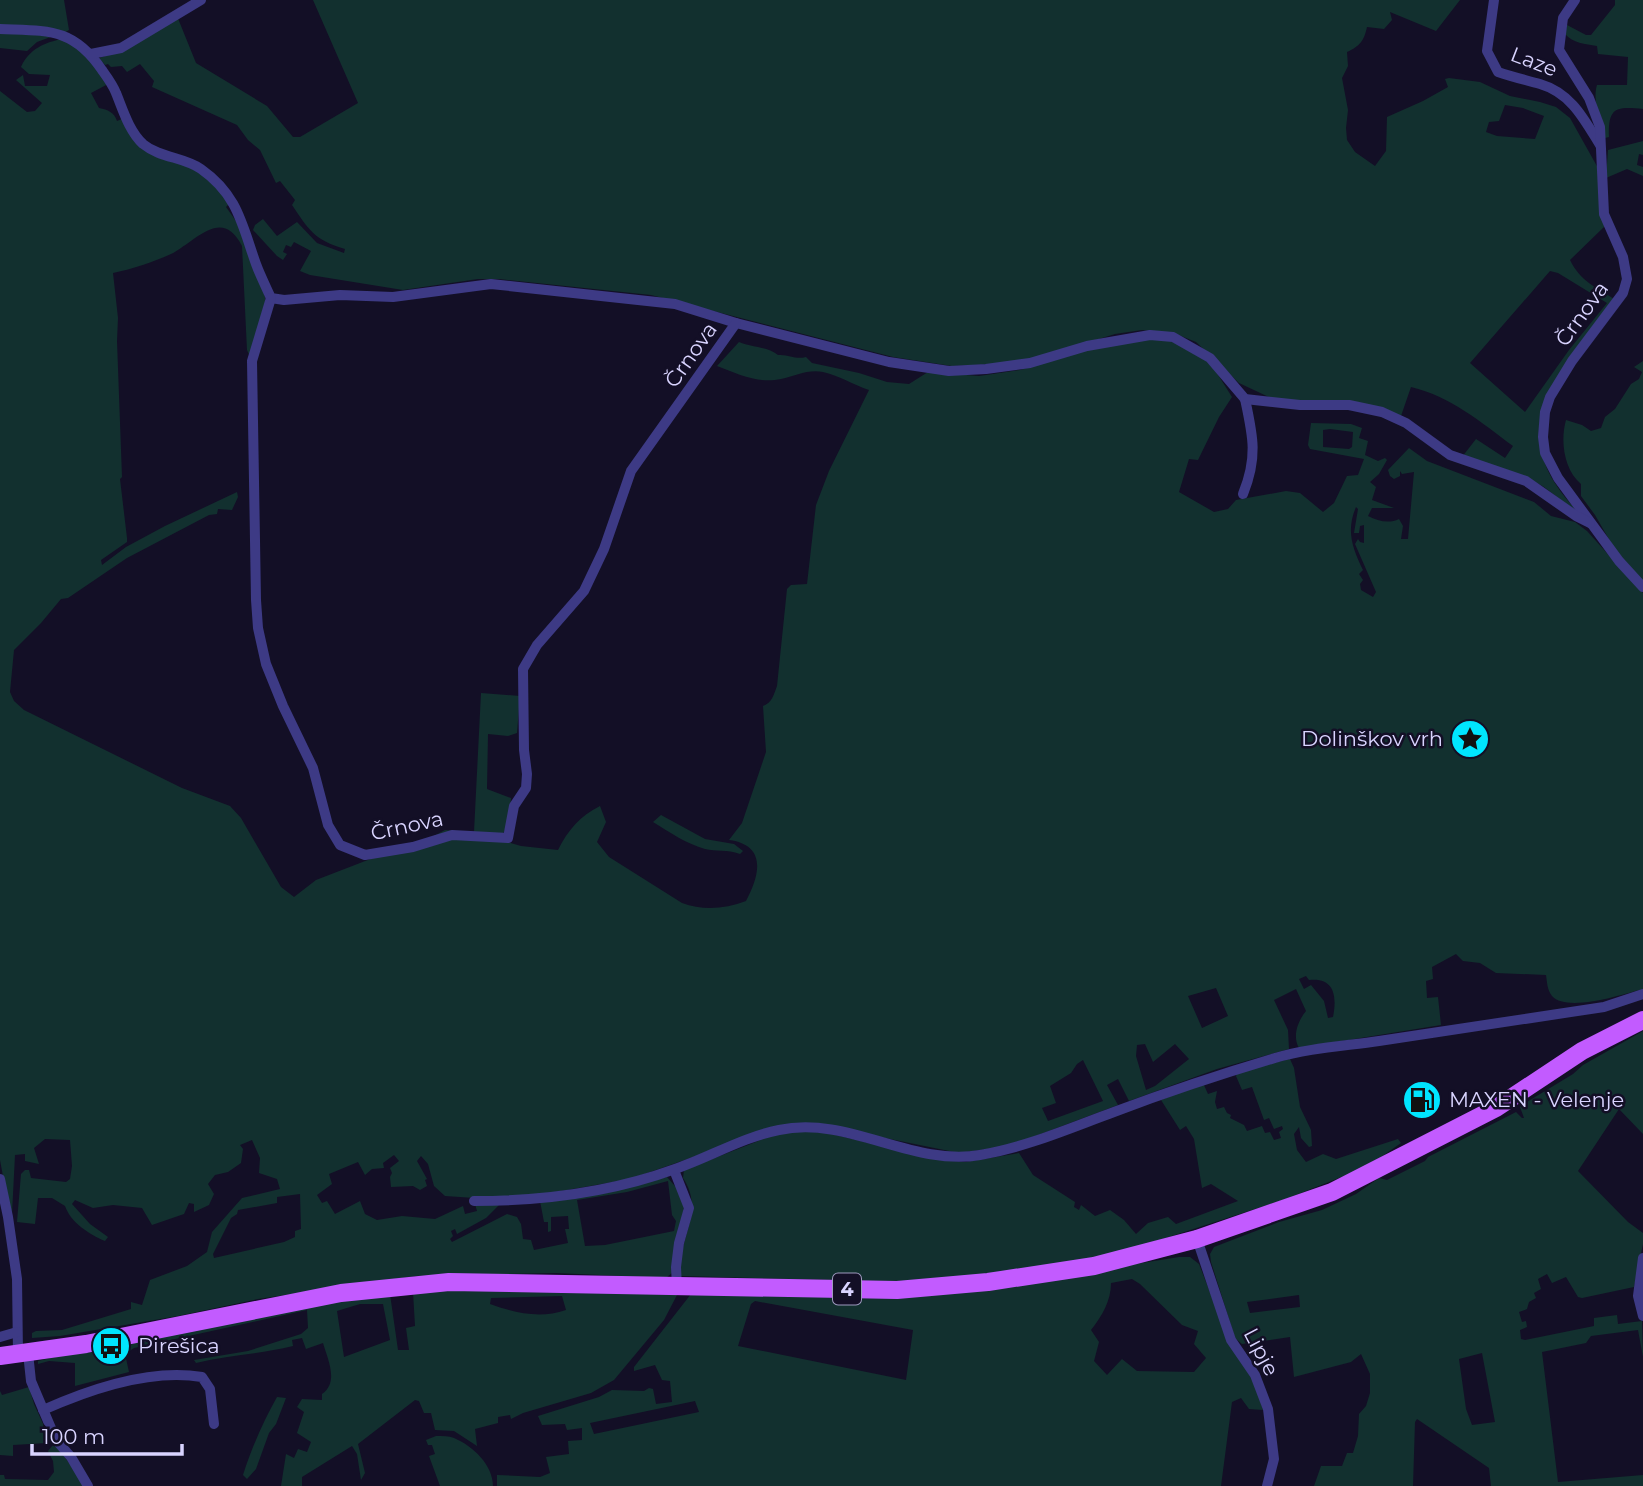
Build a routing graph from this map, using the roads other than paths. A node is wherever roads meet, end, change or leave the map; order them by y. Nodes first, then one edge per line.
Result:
1 (201, 0) edge
2 (1494, 0) edge
3 (1575, 0) edge
4 (0, 29) edge
5 (91, 54) junction
6 (1601, 147) junction
7 (271, 298) junction
8 (736, 323) junction
9 (1244, 399) junction
10 (1243, 494) dead end
11 (1590, 523) junction
12 (1643, 587) edge
13 (1643, 994) edge
14 (1643, 1020) edge
15 (674, 1170) junction
16 (0, 1179) edge
17 (474, 1201) dead end
18 (1197, 1239) junction
19 (1643, 1258) edge
20 (677, 1287) junction
21 (1643, 1316) edge
22 (17, 1332) junction
23 (0, 1337) edge
24 (23, 1353) junction
25 (0, 1356) edge
26 (43, 1410) junction
27 (214, 1424) dead end
28 (88, 1486) edge
29 (1267, 1486) edge

1 - 5 street
2 - 6 street, Laze
3 - 6 street, Črnova
4 - 5 street
5 - 7 street
6 - 11 street, Črnova
7 - 8 street
7 - 8 street, Črnova
8 - 9 street
9 - 10 street
9 - 11 street
11 - 12 street, Črnova
13 - 15 street
14 - 18 main road, 4
15 - 17 street
15 - 20 street
16 - 22 street
18 - 20 main road, 4
18 - 29 street, Lipje
19 - 21 street
20 - 24 main road, 4
22 - 23 street
22 - 24 street
24 - 25 main road, 4
24 - 26 street
26 - 27 street
26 - 28 street

